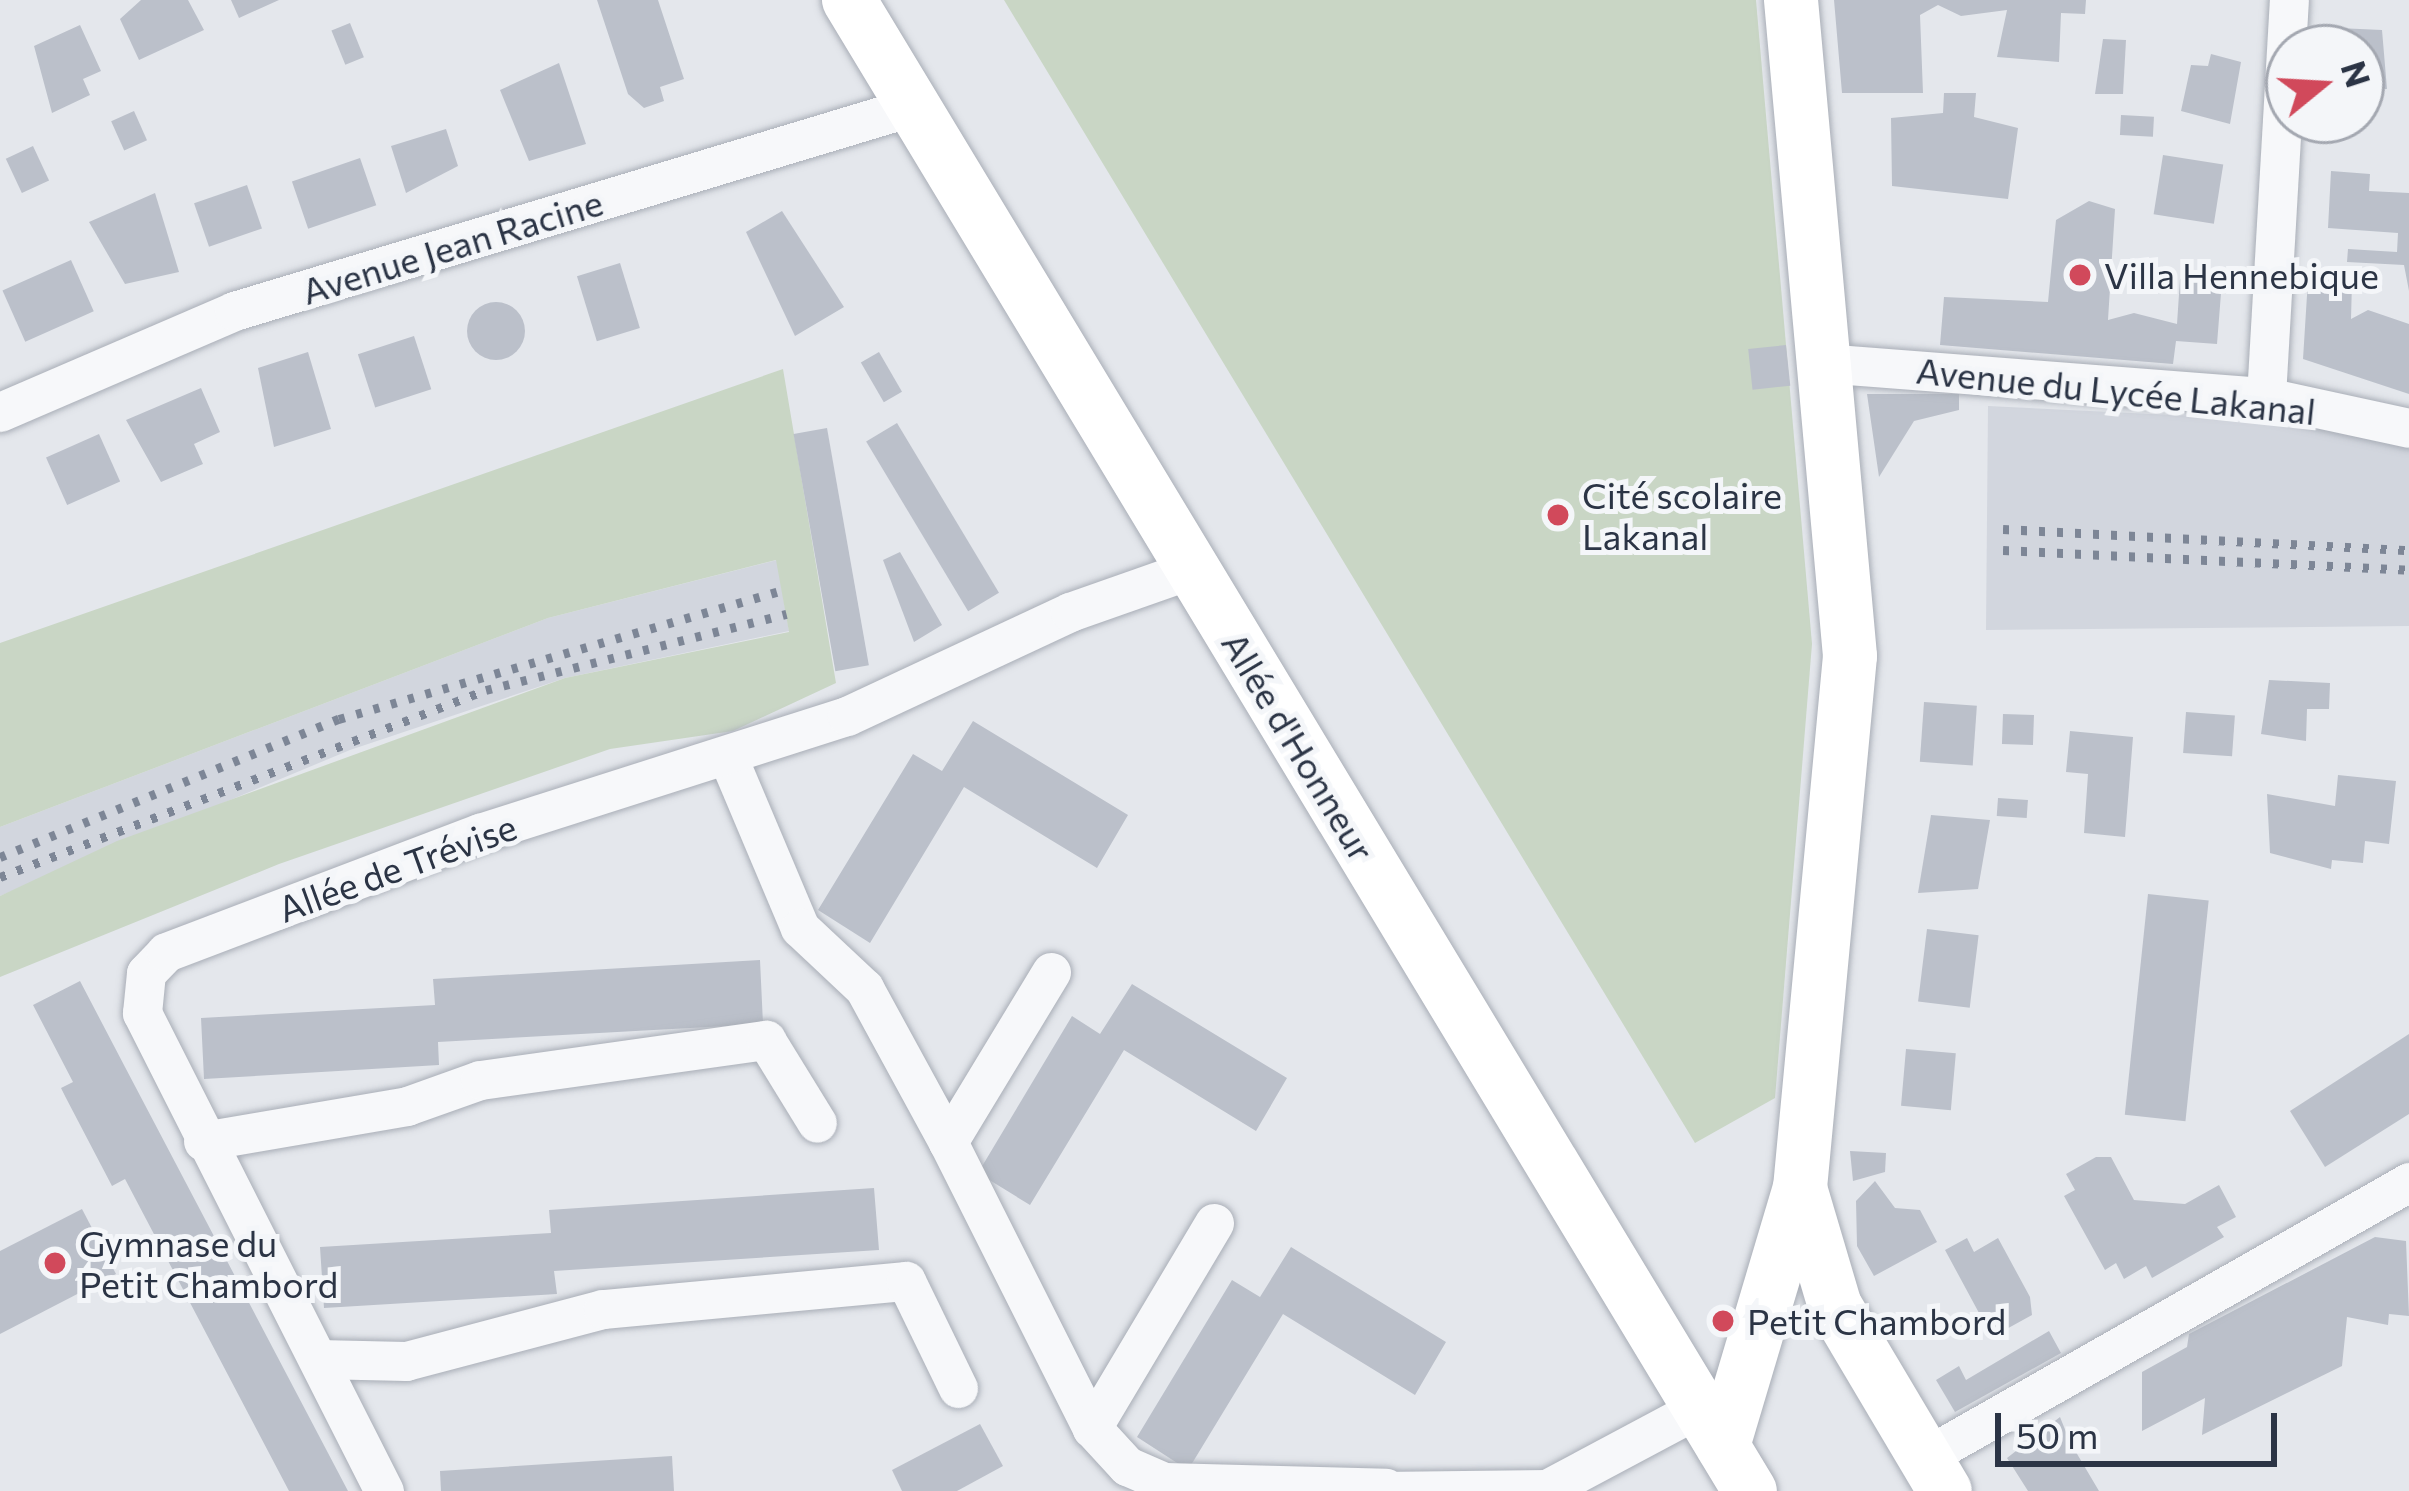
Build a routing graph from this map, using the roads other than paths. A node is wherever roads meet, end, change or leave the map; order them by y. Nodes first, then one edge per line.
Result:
1 (849, 0) edge
2 (1791, 0) edge
3 (2289, 0) edge
4 (914, 106) junction
5 (1822, 363) junction
6 (2266, 397) junction
7 (0, 412) edge
8 (2409, 428) edge
9 (1192, 569) junction
10 (729, 760) junction
11 (1051, 972) dead end
12 (818, 1123) dead end
13 (203, 1141) junction
14 (948, 1142) junction
15 (2409, 1182) edge
16 (1800, 1188) junction
17 (1214, 1223) dead end
18 (318, 1359) junction
19 (958, 1388) dead end
20 (1092, 1428) junction
21 (1723, 1449) edge
22 (1935, 1474) edge
23 (1383, 1490) edge
24 (384, 1491) edge

1 - 4 main road, Allée d'Honneur
2 - 5 main road
3 - 6 street
4 - 7 street, Avenue Jean Racine
4 - 9 main road, Allée d'Honneur
5 - 6 street, Avenue du Lycée Lakanal
5 - 16 main road
6 - 8 street, Avenue du Lycée Lakanal
9 - 10 street, Allée de Trévise
9 - 21 main road, Allée d'Honneur
10 - 13 street, Allée de Trévise
10 - 14 street
11 - 14 street
12 - 13 street
13 - 18 street, Allée de Trévise
14 - 20 street
15 - 22 street
16 - 21 main road
16 - 22 main road
17 - 20 street
18 - 19 street
18 - 24 street, Allée de Trévise
20 - 23 street
21 - 23 street

